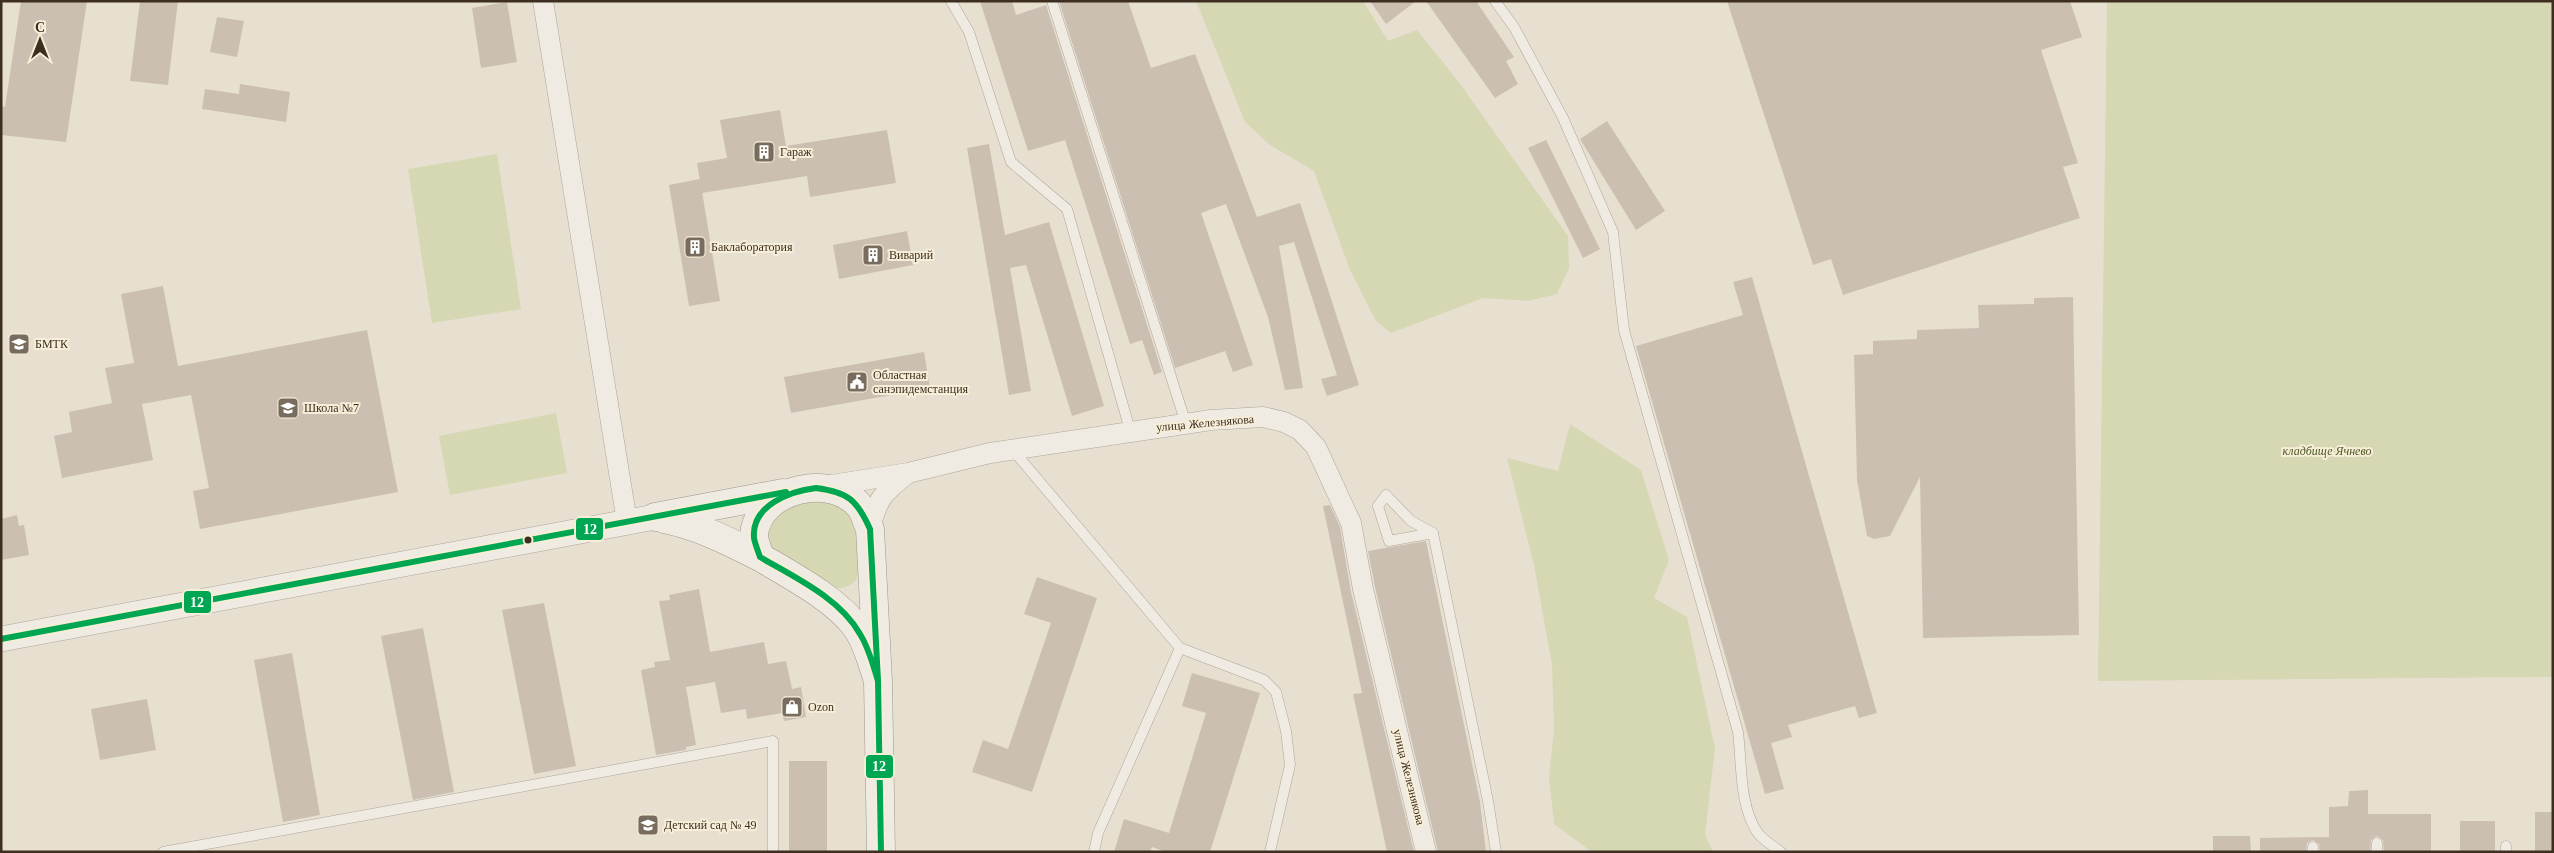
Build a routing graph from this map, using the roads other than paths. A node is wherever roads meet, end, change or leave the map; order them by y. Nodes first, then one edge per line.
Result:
1 (543, 1) edge
2 (951, 1) edge
3 (1052, 1) edge
4 (1495, 1) edge
5 (1186, 424) junction
6 (1130, 430) junction
7 (1012, 449) junction
8 (908, 473) junction
9 (817, 487) junction
10 (786, 492) junction
11 (655, 517) junction
12 (627, 522) junction
13 (870, 529) junction
14 (1433, 533) junction
15 (760, 557) junction
16 (873, 568) junction
17 (826, 598) junction
18 (1, 639) edge
19 (1180, 648) junction
20 (878, 681) junction
21 (164, 852) edge
22 (773, 852) edge
23 (881, 852) edge
24 (1094, 852) edge
25 (1270, 852) edge
26 (1426, 852) edge
27 (1496, 852) edge
28 (1781, 852) edge

1 - 12 street
2 - 6 lane
3 - 5 lane
4 - 28 lane
5 - 6 street, улица Железнякова
5 - 26 street, улица Железнякова
6 - 7 street, улица Железнякова
7 - 8 street, улица Железнякова
7 - 19 lane
8 - 9 street, улица Железнякова
8 - 13 street, улица Железнякова
9 - 10 main road
9 - 13 main road
10 - 11 main road
10 - 15 main road
11 - 12 street
11 - 15 main road
12 - 18 street
13 - 16 main road
14 - 14 lane
14 - 27 lane
15 - 17 main road
16 - 17 main road
16 - 20 main road
17 - 20 main road
19 - 24 lane
19 - 25 lane
20 - 23 main road
21 - 22 lane

